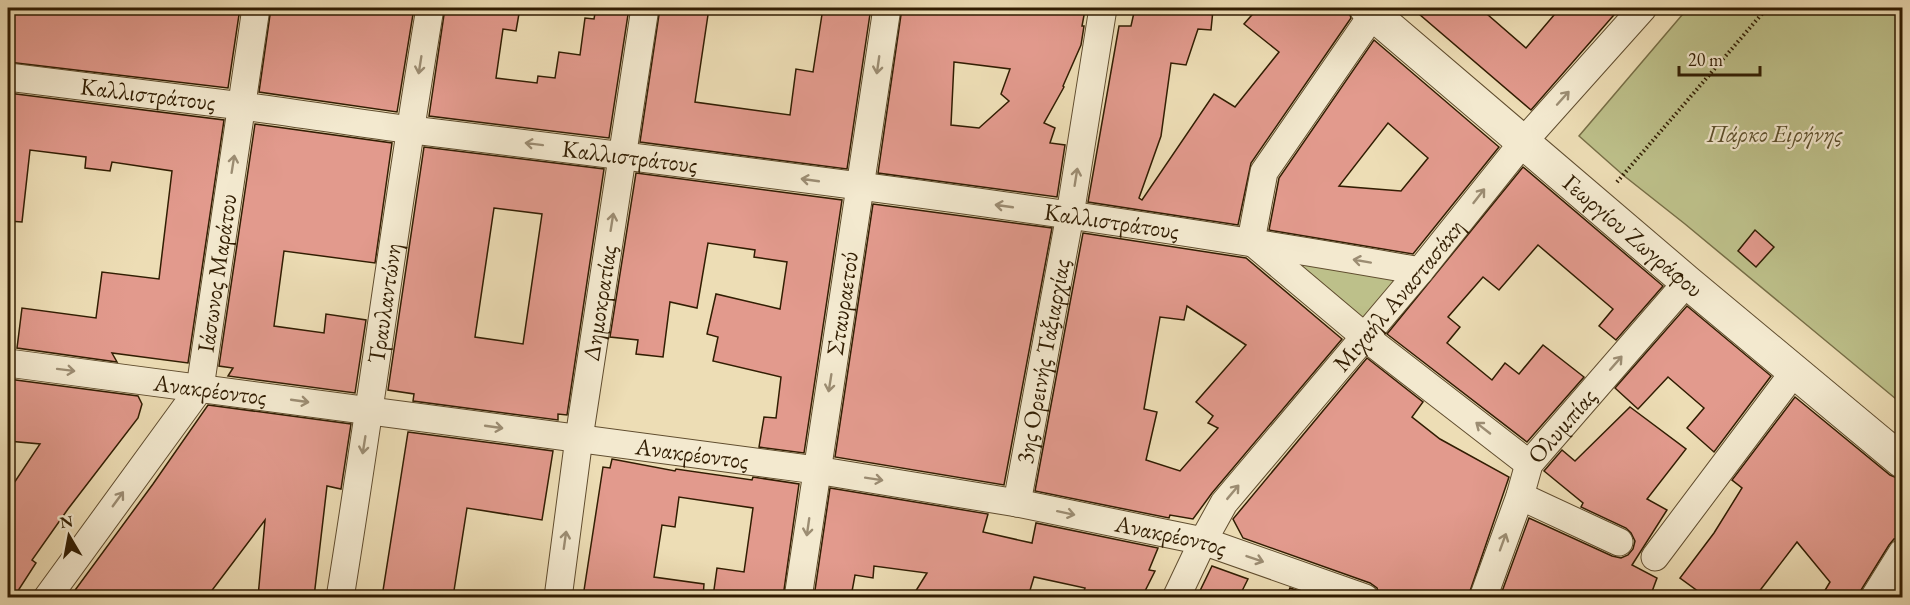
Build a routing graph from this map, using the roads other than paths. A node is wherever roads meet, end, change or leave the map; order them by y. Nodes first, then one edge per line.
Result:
1 (256, 8) edge
2 (430, 8) edge
3 (645, 8) edge
4 (887, 8) edge
5 (1103, 8) edge
6 (1643, 8) edge
7 (1370, 11) edge
8 (8, 77) edge
9 (242, 106) junction
10 (409, 129) junction
11 (1524, 141) junction
12 (623, 154) junction
13 (860, 186) junction
14 (1070, 215) junction
15 (1251, 241) junction
16 (1420, 271) junction
17 (1687, 282) junction
18 (1365, 337) junction
19 (8, 363) edge
20 (1794, 372) junction
21 (200, 388) junction
22 (370, 411) junction
23 (579, 438) junction
24 (1902, 461) edge
25 (1529, 464) junction
26 (816, 470) junction
27 (1520, 496) junction
28 (1017, 503) junction
29 (1203, 541) junction
30 (1619, 542) dead end
31 (1902, 553) edge
32 (1655, 557) dead end
33 (47, 597) edge
34 (340, 597) edge
35 (558, 597) edge
36 (798, 597) edge
37 (1176, 597) edge
38 (1365, 597) edge
39 (1483, 597) edge
40 (1874, 597) edge

1 - 9 street, Ιάσωνος Μαράτου
2 -> 10 street, Τραυλαντώνη
3 - 12 street, Δημοκρατίας
4 -> 13 street, Σταυραετού
14 -> 5 street, 3ης Ορεινής Ταξιαρχίας
11 -> 6 street, Μιχαήλ Αναστασάκη
7 - 11 street, Γεωργίου Ζωγράφου
7 - 15 street
8 - 9 street, Καλλιστράτους
9 - 10 street, Καλλιστράτους
21 -> 9 street, Ιάσωνος Μαράτου
12 -> 10 street, Καλλιστράτους
10 - 22 street, Τραυλαντώνη
16 -> 11 street, Μιχαήλ Αναστασάκη
11 - 17 street, Γεωργίου Ζωγράφου
13 -> 12 street, Καλλιστράτους
23 -> 12 street, Δημοκρατίας
14 -> 13 street, Καλλιστράτους
13 -> 26 street, Σταυραετού
14 - 15 street, Καλλιστράτους
14 - 28 street, 3ης Ορεινής Ταξιαρχίας
16 -> 15 street, Καλλιστράτους
15 - 18 street
16 - 18 street, Μιχαήλ Αναστασάκη
17 - 20 street, Γεωργίου Ζωγράφου
25 -> 17 street, Ολυμπίας
25 -> 18 street
29 -> 18 street, Μιχαήλ Αναστασάκη
19 -> 21 street, Ανακρέοντος
20 - 24 street, Γεωργίου Ζωγράφου
20 - 32 street
21 -> 22 street, Ανακρέοντος
33 -> 21 street, Ιάσωνος Μαράτου
22 -> 23 street, Ανακρέοντος
22 -> 34 street, Τραυλαντώνη
23 - 26 street, Ανακρέοντος
35 -> 23 street, Δημοκρατίας
25 - 27 street, Ολυμπίας
26 -> 28 street, Ανακρέοντος
26 -> 36 street, Σταυραετού
27 - 30 street
39 -> 27 street, Ολυμπίας
28 -> 29 street, Ανακρέοντος
29 - 37 street, Μιχαήλ Αναστασάκη
29 -> 38 street, Ανακρέοντος
31 - 40 street

